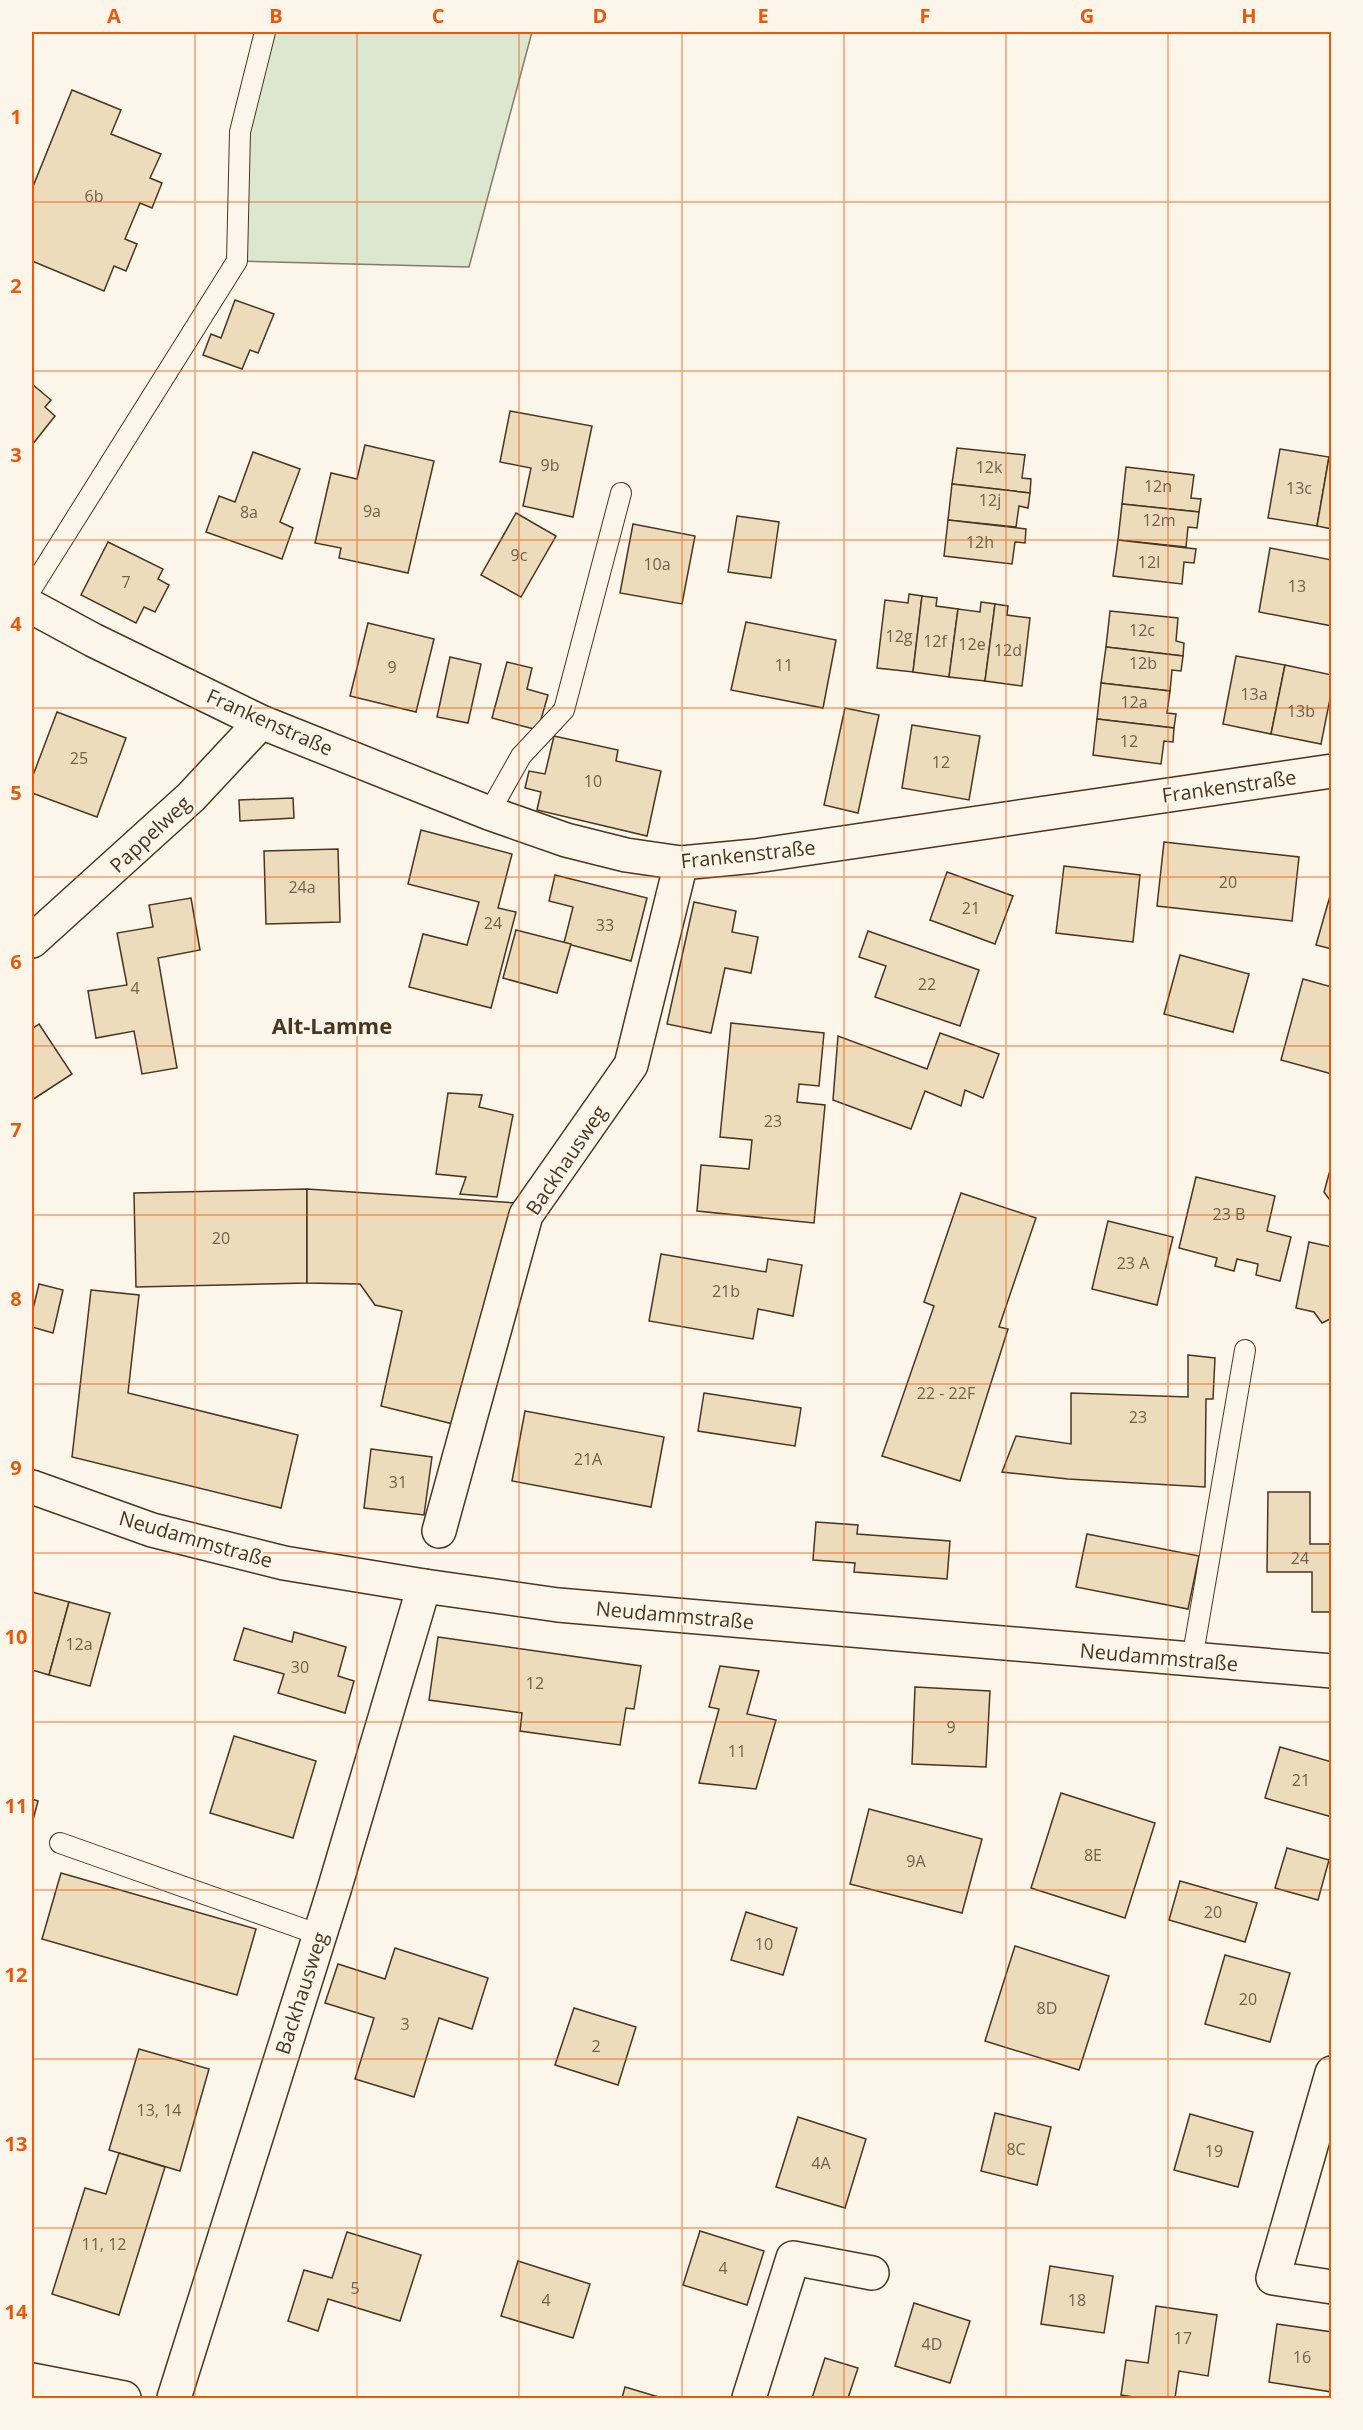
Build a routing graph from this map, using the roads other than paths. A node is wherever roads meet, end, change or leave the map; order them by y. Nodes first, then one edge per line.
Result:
1 (265, 32) edge
2 (621, 493) dead end
3 (32, 588) edge
4 (32, 607) edge
5 (261, 722) junction
6 (1332, 771) edge
7 (489, 813) junction
8 (681, 863) junction
9 (32, 941) edge
10 (1245, 1350) dead end
11 (32, 1487) edge
12 (439, 1531) dead end
13 (424, 1587) junction
14 (1192, 1660) junction
15 (1332, 1671) edge
16 (60, 1842) dead end
17 (320, 1935) junction
18 (1332, 2073) edge
19 (872, 2273) dead end
20 (1332, 2287) edge
21 (32, 2380) edge
22 (124, 2398) edge
23 (174, 2398) edge
24 (749, 2398) edge

1 - 3 lane
2 - 7 lane
4 - 5 street, Frankenstraße
5 - 7 street, Frankenstraße
5 - 9 street, Pappelweg
6 - 8 street, Frankenstraße
7 - 8 street, Frankenstraße
8 - 12 street, Backhausweg
10 - 14 lane
11 - 13 street, Neudammstraße
13 - 14 street, Neudammstraße
13 - 17 street, Backhausweg
14 - 15 street, Neudammstraße
16 - 17 lane
17 - 23 street, Backhausweg
18 - 20 street
19 - 24 street
21 - 22 street

